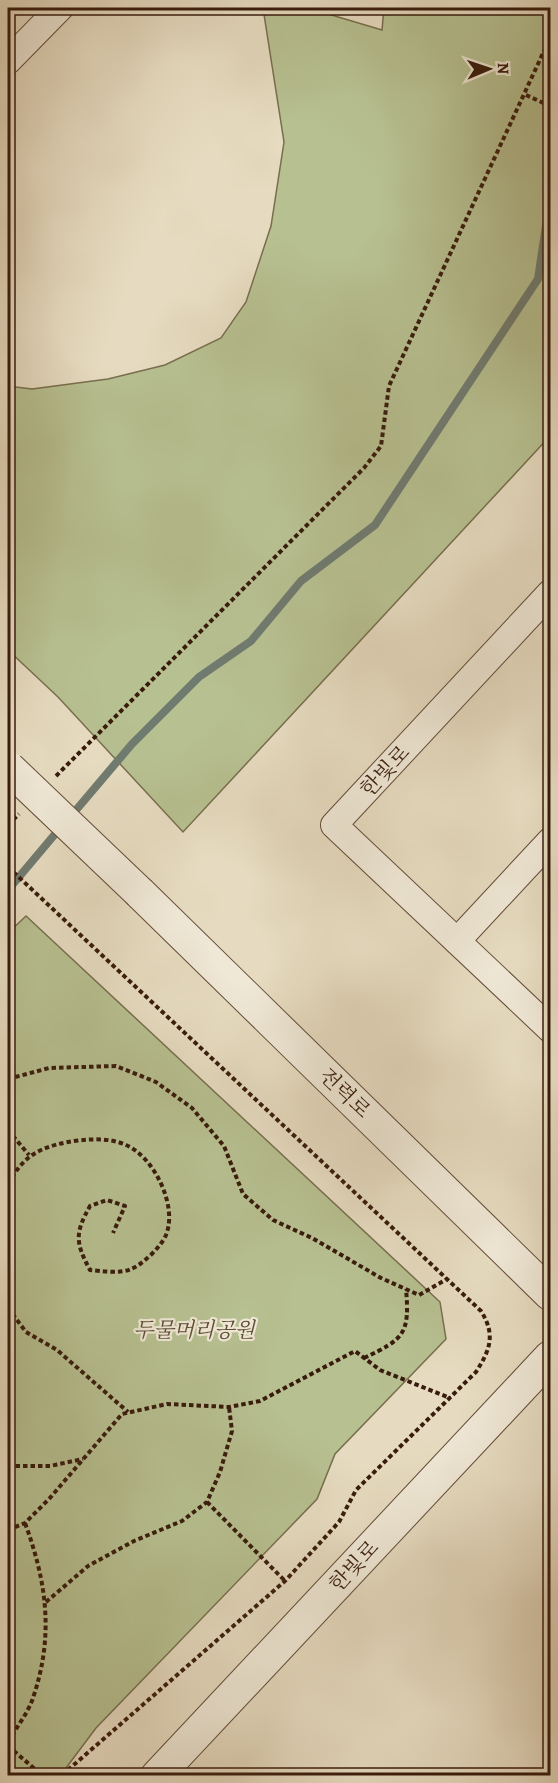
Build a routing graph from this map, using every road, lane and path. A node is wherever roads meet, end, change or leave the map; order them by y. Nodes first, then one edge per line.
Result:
1 (60, 8) edge
2 (550, 38) edge
3 (8, 61) edge
4 (526, 95) junction
5 (550, 106) edge
6 (550, 593) edge
7 (8, 768) edge
8 (48, 785) dead end
9 (24, 809) dead end
10 (8, 825) edge
11 (550, 841) edge
12 (8, 867) edge
13 (458, 941) junction
14 (550, 1029) edge
15 (8, 1079) edge
16 (8, 1130) edge
17 (29, 1155) junction
18 (8, 1184) edge
19 (113, 1233) dead end
20 (447, 1279) junction
21 (406, 1288) junction
22 (550, 1294) edge
23 (8, 1308) edge
24 (550, 1357) edge
25 (364, 1358) junction
26 (450, 1398) junction
27 (229, 1407) junction
28 (136, 1411) junction
29 (84, 1458) junction
30 (8, 1466) edge
31 (207, 1502) junction
32 (25, 1523) junction
33 (8, 1530) edge
34 (285, 1581) junction
35 (46, 1602) junction
36 (8, 1744) edge
37 (43, 1776) edge
38 (61, 1776) edge
39 (158, 1776) edge

1 - 3 street
2 - 4 path
4 - 5 path
4 - 8 path
6 - 13 street, 한빛로
7 - 22 street, 전력로, bridge
9 - 10 path
11 - 13 street
12 - 20 path
13 - 14 street, 한빛로
15 - 21 path
16 - 17 path
17 - 18 path
17 - 19 path
20 - 21 path
20 - 26 path
21 - 25 path
23 - 28 path
24 - 39 street, 한빛로
25 - 26 path
25 - 27 path
26 - 34 path
27 - 28 path
27 - 31 path
28 - 29 path
29 - 30 path
29 - 32 path
31 - 34 path
31 - 35 path
32 - 33 path
32 - 35 path
34 - 38 path
35 - 36 path
36 - 37 path

